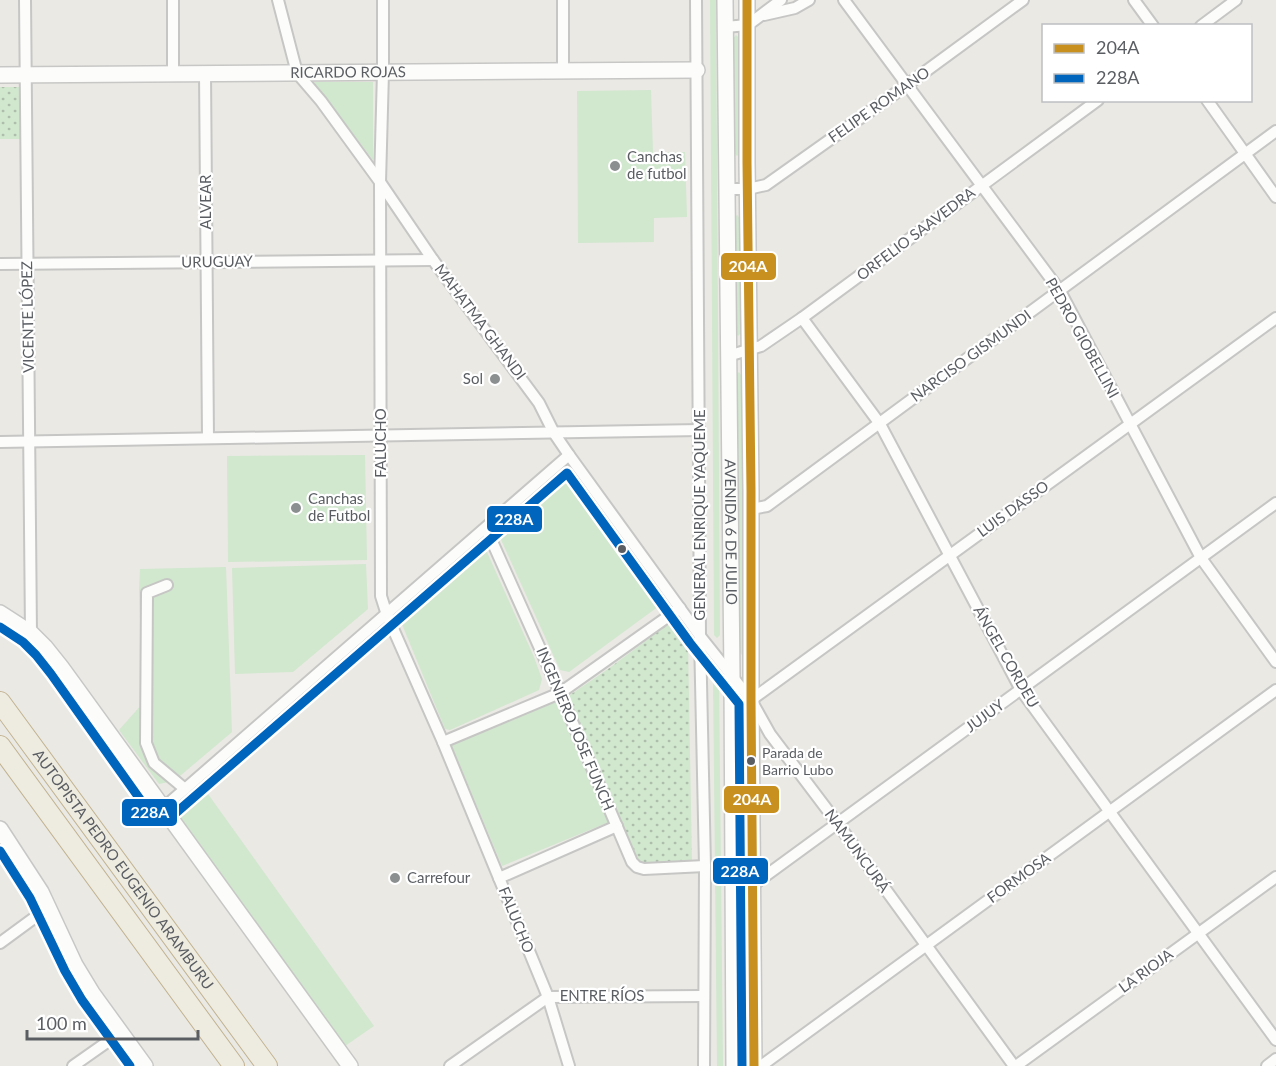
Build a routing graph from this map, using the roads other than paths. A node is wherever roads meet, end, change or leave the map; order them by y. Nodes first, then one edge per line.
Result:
1 (25, 0) edge
2 (173, 0) edge
3 (278, 0) edge
4 (383, 0) edge
5 (563, 0) edge
6 (696, 0) edge
7 (725, 0) edge
8 (747, 0) edge
9 (781, 0) edge
10 (809, 0) edge
11 (844, 0) edge
12 (1023, 0) edge
13 (1134, 0) edge
14 (1236, 0) edge
15 (754, 21) junction
16 (1152, 24) edge
17 (1204, 24) edge
18 (725, 27) junction
19 (563, 70) junction
20 (697, 71) junction
21 (173, 73) junction
22 (299, 74) junction
23 (383, 74) junction
24 (205, 75) junction
25 (25, 76) junction
26 (0, 77) edge
27 (907, 85) junction
28 (1095, 102) edge
29 (1208, 102) edge
30 (1276, 131) edge
31 (1245, 154) junction
32 (380, 182) junction
33 (982, 185) junction
34 (727, 189) junction
35 (748, 189) junction
36 (1276, 197) edge
37 (380, 260) junction
38 (433, 260) junction
39 (207, 262) junction
40 (0, 264) edge
41 (27, 264) junction
42 (1060, 291) junction
43 (802, 318) junction
44 (1276, 318) edge
45 (749, 350) junction
46 (728, 356) junction
47 (880, 424) junction
48 (1130, 425) junction
49 (700, 430) junction
50 (554, 433) junction
51 (381, 436) junction
52 (208, 438) junction
53 (29, 441) junction
54 (0, 442) edge
55 (569, 455) junction
56 (1276, 503) edge
57 (751, 509) junction
58 (486, 528) junction
59 (950, 556) junction
60 (1201, 558) junction
61 (167, 585) dead end
62 (680, 608) junction
63 (0, 613) edge
64 (387, 615) junction
65 (31, 633) junction
66 (700, 636) junction
67 (1276, 662) edge
68 (732, 677) junction
69 (1021, 690) junction
70 (1276, 690) edge
71 (560, 693) junction
72 (751, 700) junction
73 (0, 702) edge
74 (443, 742) junction
75 (0, 746) edge
76 (185, 789) junction
77 (162, 809) junction
78 (1110, 811) junction
79 (838, 824) junction
80 (617, 826) junction
81 (0, 829) edge
82 (705, 866) junction
83 (1276, 877) edge
84 (499, 878) junction
85 (753, 885) junction
86 (49, 907) junction
87 (1198, 933) junction
88 (0, 943) edge
89 (926, 946) junction
90 (548, 996) junction
91 (704, 996) junction
92 (120, 1033) junction
93 (1276, 1040) edge
94 (1276, 1059) edge
95 (73, 1066) edge
96 (145, 1066) edge
97 (234, 1066) edge
98 (267, 1066) edge
99 (350, 1066) edge
100 (450, 1066) edge
101 (569, 1066) edge
102 (704, 1066) edge
103 (734, 1066) edge
104 (754, 1066) edge
105 (761, 1066) edge
106 (1015, 1066) edge
107 (1267, 1066) edge

1 - 25 street, VICENTE LÓPEZ
2 - 21 street
3 - 22 street, MAHATMA GHANDI
4 - 23 street, FALUCHO
5 - 19 street
6 - 20 street, GENERAL ENRIQUE YAQUEME
7 - 18 main road, AVENIDA 6 DE JULIO
8 - 15 main road, AVENIDA 6 DE JULIO
9 - 15 street
10 - 15 street
11 - 27 street, PEDRO GIOBELLINI
12 - 27 street, FELIPE ROMANO
13 - 16 street
14 - 17 street
15 - 18 street
15 - 35 main road, AVENIDA 6 DE JULIO
18 - 34 main road, AVENIDA 6 DE JULIO
19 - 20 main road, RICARDO ROJAS
19 - 23 main road, RICARDO ROJAS
20 - 23 main road, RICARDO ROJAS
20 - 49 street, GENERAL ENRIQUE YAQUEME
21 - 24 main road, RICARDO ROJAS
21 - 25 main road, RICARDO ROJAS
22 - 23 main road, RICARDO ROJAS
22 - 24 main road, RICARDO ROJAS
22 - 32 street, MAHATMA GHANDI
23 - 32 street, FALUCHO
24 - 25 main road, RICARDO ROJAS
24 - 39 street, ALVEAR
25 - 26 main road, RICARDO ROJAS
25 - 41 street, VICENTE LÓPEZ
27 - 33 street, PEDRO GIOBELLINI
27 - 35 street, FELIPE ROMANO
28 - 33 street, ORFELIO SAAVEDRA
29 - 31 street
30 - 31 street, NARCISO GISMUNDI
31 - 36 street
31 - 42 street, NARCISO GISMUNDI
32 - 37 street, FALUCHO
32 - 38 street, MAHATMA GHANDI
33 - 42 street, PEDRO GIOBELLINI
33 - 43 street, ORFELIO SAAVEDRA
34 - 35 street, FELIPE ROMANO
34 - 46 main road, AVENIDA 6 DE JULIO
35 - 45 main road, AVENIDA 6 DE JULIO
37 - 38 street, URUGUAY
37 - 39 street, URUGUAY
37 - 51 street, FALUCHO
38 - 50 street, MAHATMA GHANDI
39 - 41 street, URUGUAY
39 - 52 street, ALVEAR
40 - 41 street, URUGUAY
41 - 53 street, VICENTE LÓPEZ
42 - 47 street, NARCISO GISMUNDI
42 - 48 street, PEDRO GIOBELLINI
43 - 45 street, ORFELIO SAAVEDRA
43 - 47 street, ÁNGEL CORDEU
44 - 48 street, LUIS DASSO
45 - 46 street, ORFELIO SAAVEDRA
45 - 57 main road, AVENIDA 6 DE JULIO
46 - 68 main road, AVENIDA 6 DE JULIO
47 - 57 street, NARCISO GISMUNDI
47 - 59 street, ÁNGEL CORDEU
48 - 59 street, LUIS DASSO
48 - 60 street, PEDRO GIOBELLINI
49 - 50 street
49 - 66 street, GENERAL ENRIQUE YAQUEME
50 - 51 street
50 - 55 street, MAHATMA GHANDI
51 - 52 street
51 - 64 street, FALUCHO
52 - 53 street
53 - 54 street
53 - 65 street, VICENTE LÓPEZ
55 - 58 street
55 - 62 street, MAHATMA GHANDI
56 - 60 street, JUJUY
57 - 72 main road, AVENIDA 6 DE JULIO
58 - 64 street
58 - 71 street, INGENIERO JOSE FUNCH
59 - 69 street, ÁNGEL CORDEU
59 - 72 street, LUIS DASSO
60 - 67 street, PEDRO GIOBELLINI
60 - 69 street, JUJUY
61 - 76 street
62 - 66 street, MAHATMA GHANDI
62 - 71 street
63 - 65 main road
64 - 74 street, FALUCHO
64 - 76 street
65 - 77 main road
66 - 68 street, NAMUNCURÁ
66 - 82 street, GENERAL ENRIQUE YAQUEME
68 - 72 street, NAMUNCURÁ
68 - 103 main road, AVENIDA 6 DE JULIO
69 - 78 street, ÁNGEL CORDEU
69 - 79 street, JUJUY
70 - 78 street, FORMOSA
71 - 74 street
71 - 80 street, INGENIERO JOSE FUNCH
72 - 79 street, NAMUNCURÁ
72 - 85 main road, AVENIDA 6 DE JULIO
73 - 98 highway, AUTOPISTA PEDRO EUGENIO ARAMBURU
74 - 84 street, FALUCHO
75 - 97 highway, AUTOPISTA PEDRO EUGENIO ARAMBURU
76 - 77 street
77 - 99 main road
78 - 87 street, ÁNGEL CORDEU
78 - 89 street, FORMOSA
79 - 85 street, JUJUY
79 - 89 street, NAMUNCURÁ
80 - 82 street, INGENIERO JOSE FUNCH
80 - 84 street
81 - 86 main road
82 - 91 street, GENERAL ENRIQUE YAQUEME
83 - 87 street, LA RIOJA
84 - 90 street, FALUCHO
85 - 104 main road, AVENIDA 6 DE JULIO
86 - 88 street
86 - 92 main road
87 - 93 street, ÁNGEL CORDEU
87 - 106 street, LA RIOJA
89 - 105 street, FORMOSA
89 - 106 street, NAMUNCURÁ
90 - 91 street, ENTRE RÍOS
90 - 100 street, ENTRE RÍOS
90 - 101 street, FALUCHO
91 - 102 street, GENERAL ENRIQUE YAQUEME
92 - 95 street
92 - 96 main road
94 - 107 street

